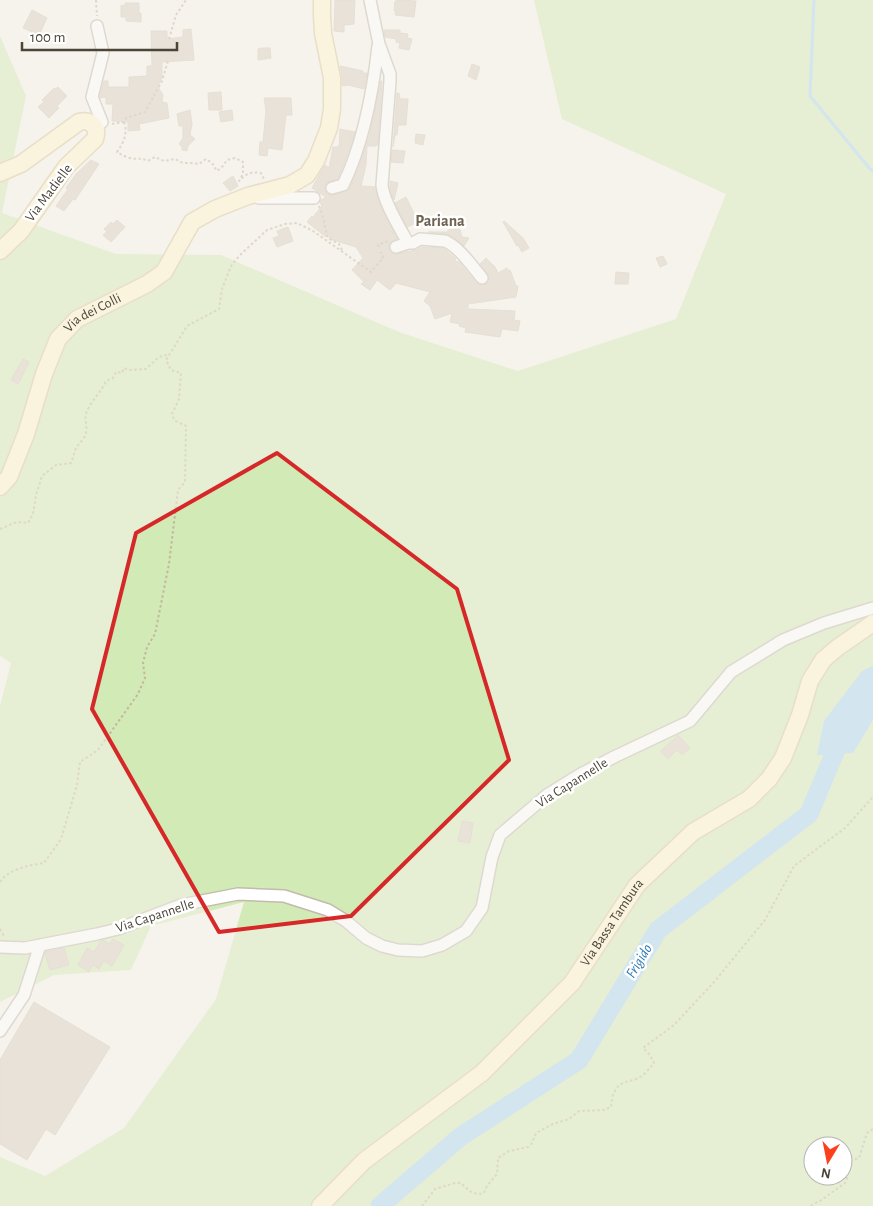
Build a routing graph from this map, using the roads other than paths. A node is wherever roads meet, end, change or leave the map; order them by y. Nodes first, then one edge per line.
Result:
1 (322, 0) edge
2 (370, 0) edge
3 (97, 26) road end
4 (379, 44) junction
5 (95, 128) junction
6 (0, 173) edge
7 (332, 188) dead end
8 (248, 196) junction
9 (314, 198) road end
10 (408, 243) junction
11 (396, 247) dead end
12 (0, 252) edge
13 (482, 278) dead end
14 (0, 487) edge
15 (873, 608) edge
16 (873, 624) edge
17 (40, 945) junction
18 (0, 947) edge
19 (0, 1031) edge
20 (320, 1206) edge

1 - 8 street, Via dei Colli
2 - 4 street
3 - 5 street
4 - 7 street
4 - 10 street
5 - 6 street
5 - 12 street, Via Madielle
8 - 9 street, Via dei Colli
8 - 14 street, Via dei Colli
10 - 11 street
10 - 13 street
15 - 17 street, Via Capannelle
16 - 20 street, Via Bassa Tambura
17 - 18 street, Via Capannelle
17 - 19 street

